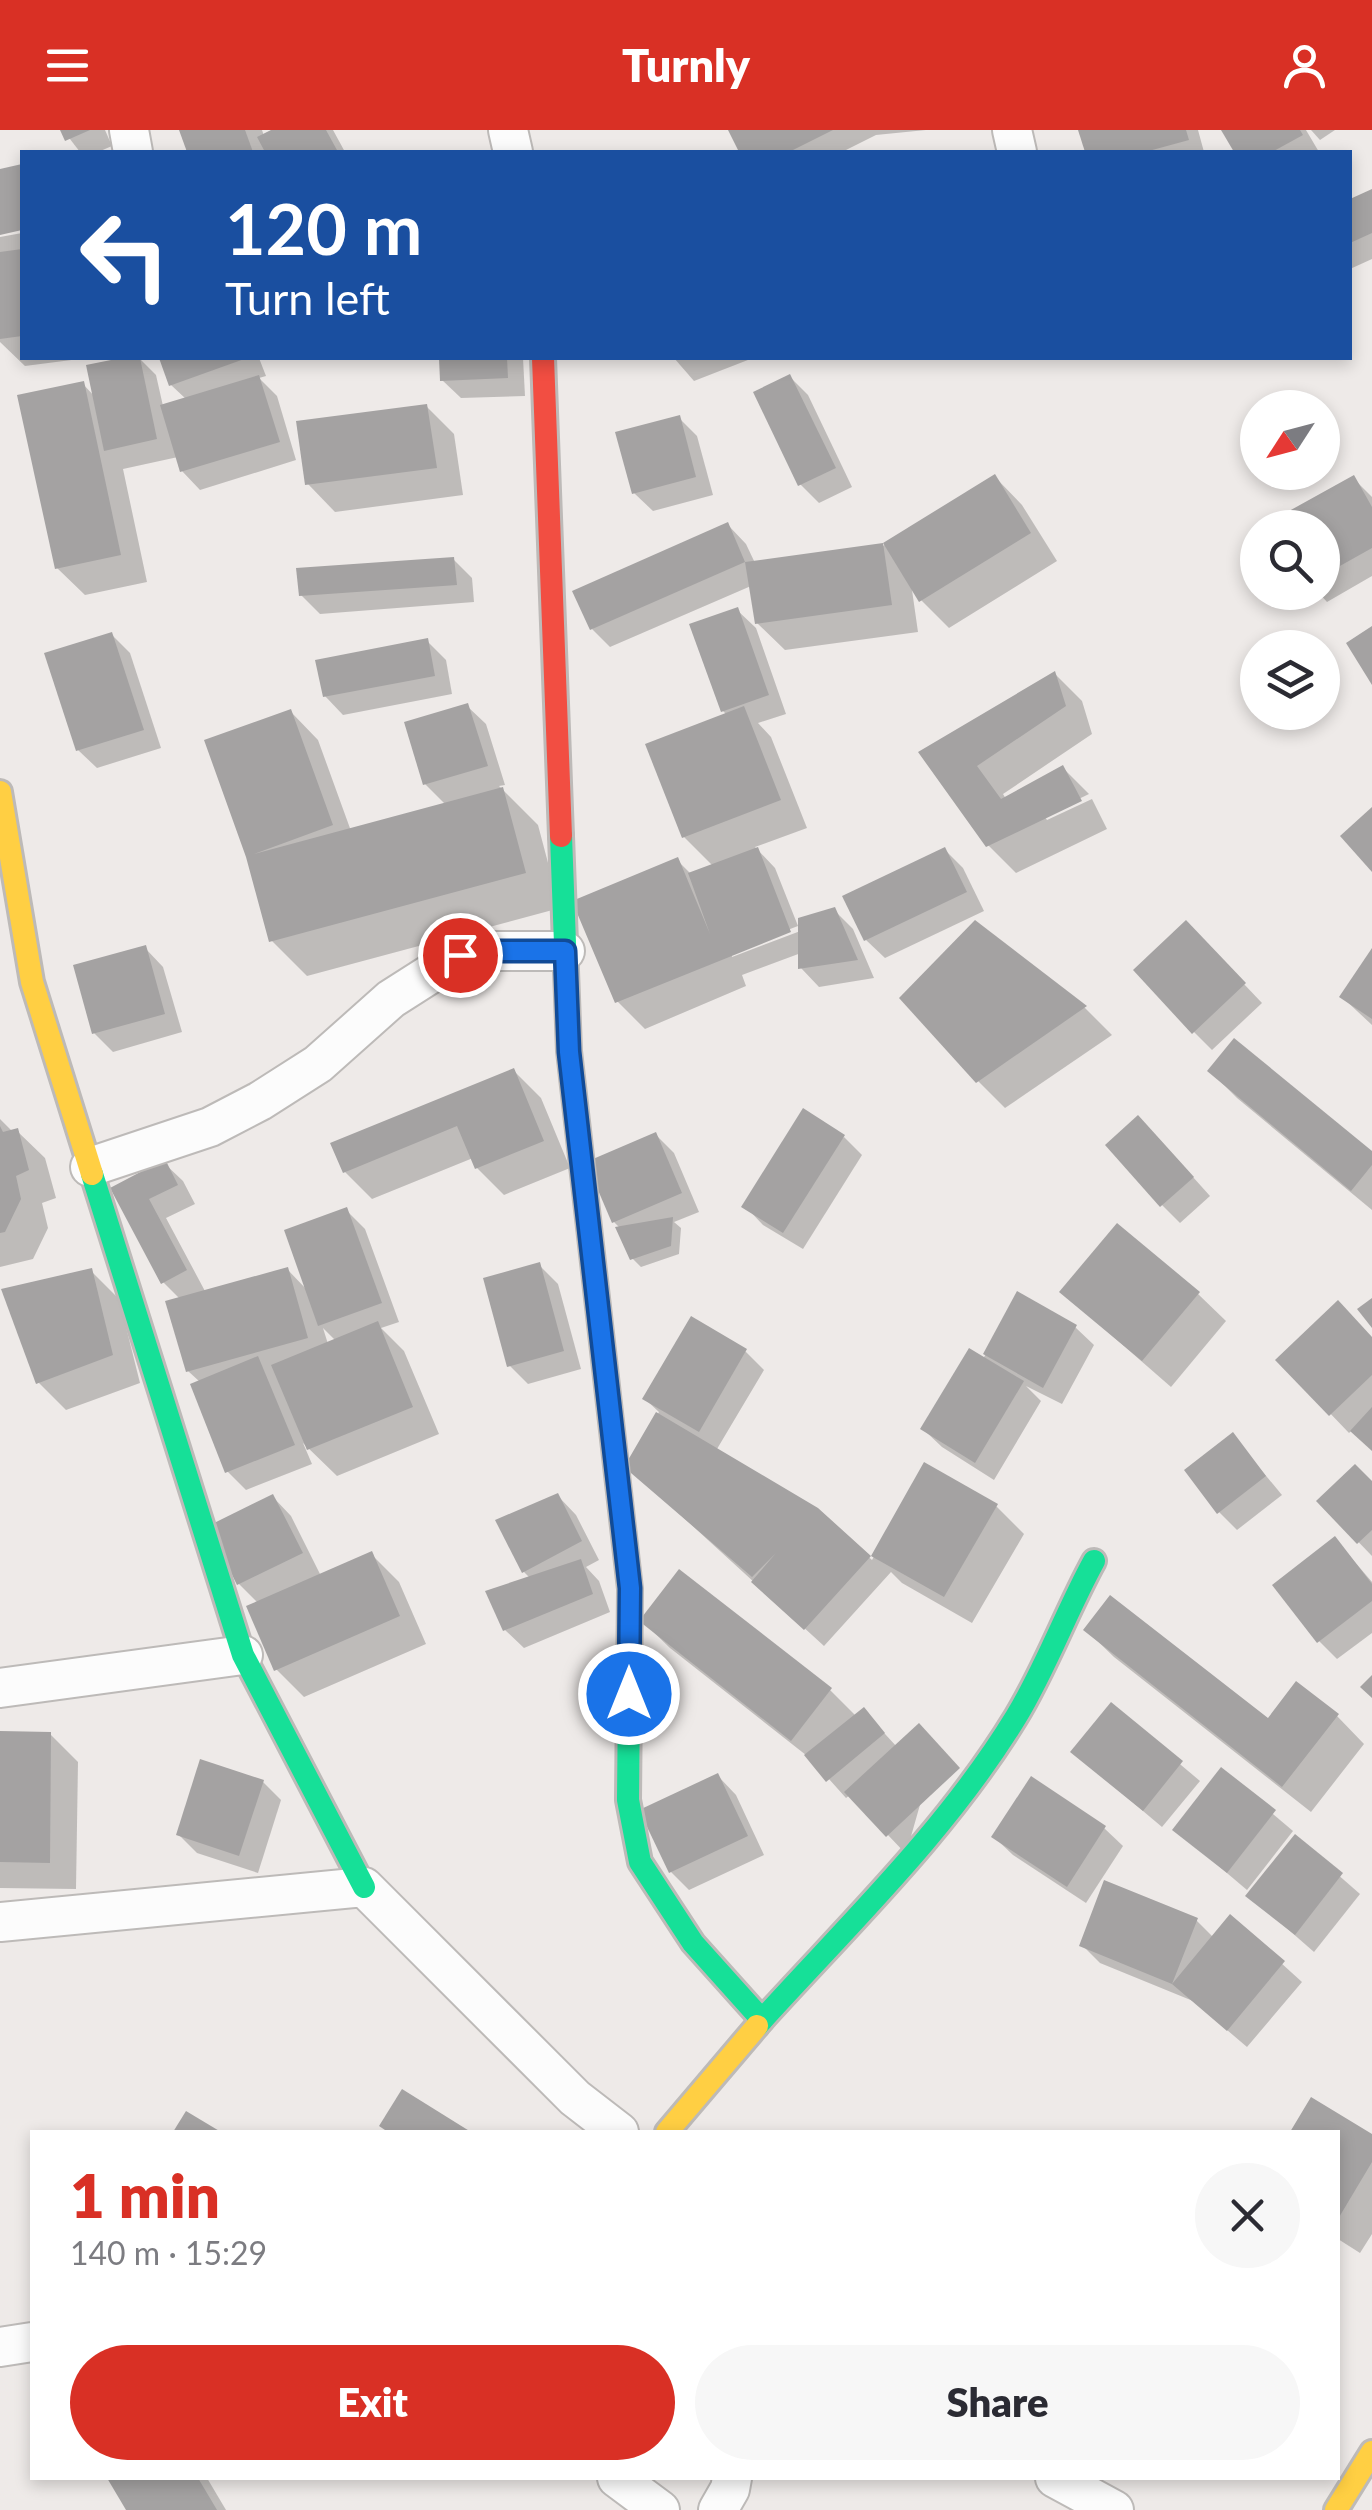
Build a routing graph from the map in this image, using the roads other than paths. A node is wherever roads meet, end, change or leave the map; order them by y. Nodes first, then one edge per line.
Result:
1 (543, 360) edge
2 (0, 792) edge
3 (565, 951) junction
4 (16, 986) edge
5 (90, 1166) junction
6 (1094, 1561) dead end
7 (243, 1655) junction
8 (0, 1688) edge
9 (364, 1887) junction
10 (0, 1922) edge
11 (762, 2020) junction
12 (616, 2130) edge
13 (669, 2130) edge
14 (30, 2342) edge
15 (0, 2347) edge
16 (1372, 2452) edge
17 (621, 2480) edge
18 (732, 2480) edge
19 (1059, 2480) edge
20 (660, 2510) edge
21 (718, 2510) edge
22 (1114, 2510) edge
23 (1336, 2510) edge

1 - 3 street
2 - 4 street
3 - 5 street
3 - 11 street
4 - 5 street
5 - 7 street
6 - 11 street
7 - 8 street
7 - 9 street
9 - 10 street
9 - 12 street
11 - 13 street
14 - 15 street
16 - 23 street
17 - 20 street
18 - 21 street
19 - 22 street

